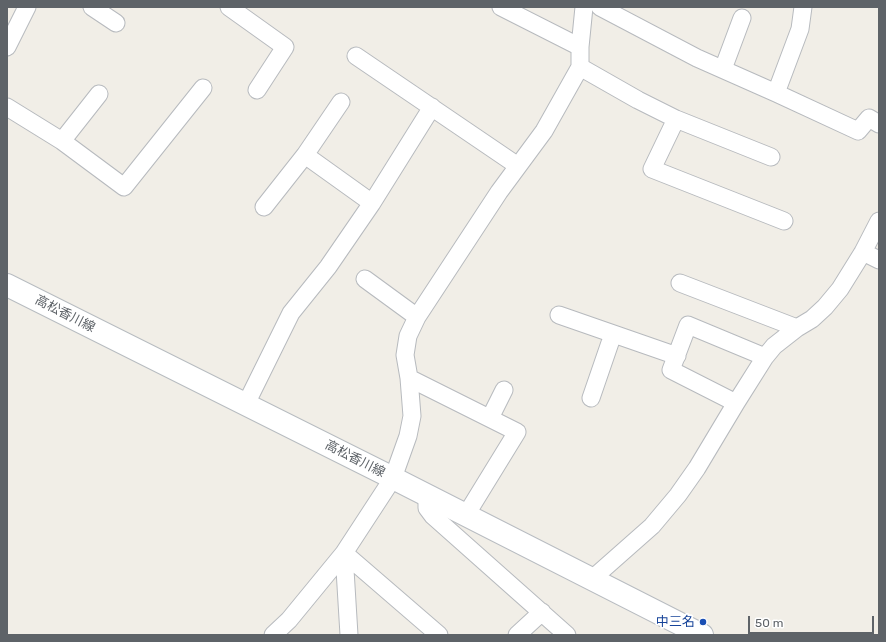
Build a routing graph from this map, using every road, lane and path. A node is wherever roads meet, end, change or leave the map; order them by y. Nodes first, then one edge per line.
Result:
1 (27, 7) edge
2 (92, 7) edge
3 (229, 7) edge
4 (501, 7) edge
5 (584, 7) edge
6 (600, 7) edge
7 (803, 7) edge
8 (742, 18) dead end
9 (116, 22) dead end
10 (7, 47) edge
11 (580, 47) junction
12 (356, 56) dead end
13 (580, 67) junction
14 (722, 69) junction
15 (203, 88) dead end
16 (257, 90) dead end
17 (776, 93) junction
18 (99, 94) dead end
19 (341, 102) dead end
20 (7, 107) edge
21 (432, 107) junction
22 (676, 119) junction
23 (879, 124) edge
24 (62, 141) junction
25 (305, 156) junction
26 (771, 157) dead end
27 (518, 166) junction
28 (372, 203) junction
29 (264, 208) dead end
30 (784, 221) dead end
31 (879, 221) edge
32 (863, 252) junction
33 (879, 260) edge
34 (365, 279) dead end
35 (680, 283) dead end
36 (7, 285) edge
37 (559, 315) dead end
38 (417, 317) junction
39 (797, 328) junction
40 (613, 334) junction
41 (677, 356) junction
42 (765, 357) junction
43 (409, 378) junction
44 (504, 390) dead end
45 (591, 398) dead end
46 (736, 403) junction
47 (246, 404) junction
48 (490, 418) junction
49 (393, 478) junction
50 (427, 495) junction
51 (466, 515) junction
52 (344, 553) junction
53 (592, 579) junction
54 (542, 612) junction
55 (273, 635) edge
56 (349, 635) edge
57 (439, 635) edge
58 (517, 635) edge
59 (568, 635) edge
60 (702, 635) edge

1 - 10 street
2 - 9 street
3 - 16 street
4 - 11 street
5 - 11 street
6 - 14 street
7 - 17 street
8 - 14 street
11 - 13 street
12 - 21 street
13 - 22 street
13 - 27 street
14 - 17 street
15 - 24 street
17 - 23 street
18 - 24 street
19 - 25 street
20 - 24 street
21 - 27 street
21 - 28 street
22 - 26 street
22 - 30 street
25 - 28 street
25 - 29 street
27 - 38 street
28 - 47 street
31 - 32 street
32 - 33 street
32 - 39 street
34 - 38 street
35 - 39 street
36 - 47 main road, 高松香川線
37 - 40 street
38 - 43 street
39 - 42 street
40 - 41 street
40 - 45 street
41 - 42 street
41 - 46 street
42 - 46 street
43 - 48 street
43 - 49 street
44 - 48 street
46 - 53 street
47 - 49 main road, 高松香川線
48 - 51 street
49 - 50 main road, 高松香川線
49 - 52 street
50 - 51 main road, 高松香川線
50 - 54 street
51 - 53 main road, 高松香川線
52 - 55 street
52 - 56 street
52 - 57 street
53 - 60 main road, 高松香川線
54 - 58 street
54 - 59 street

